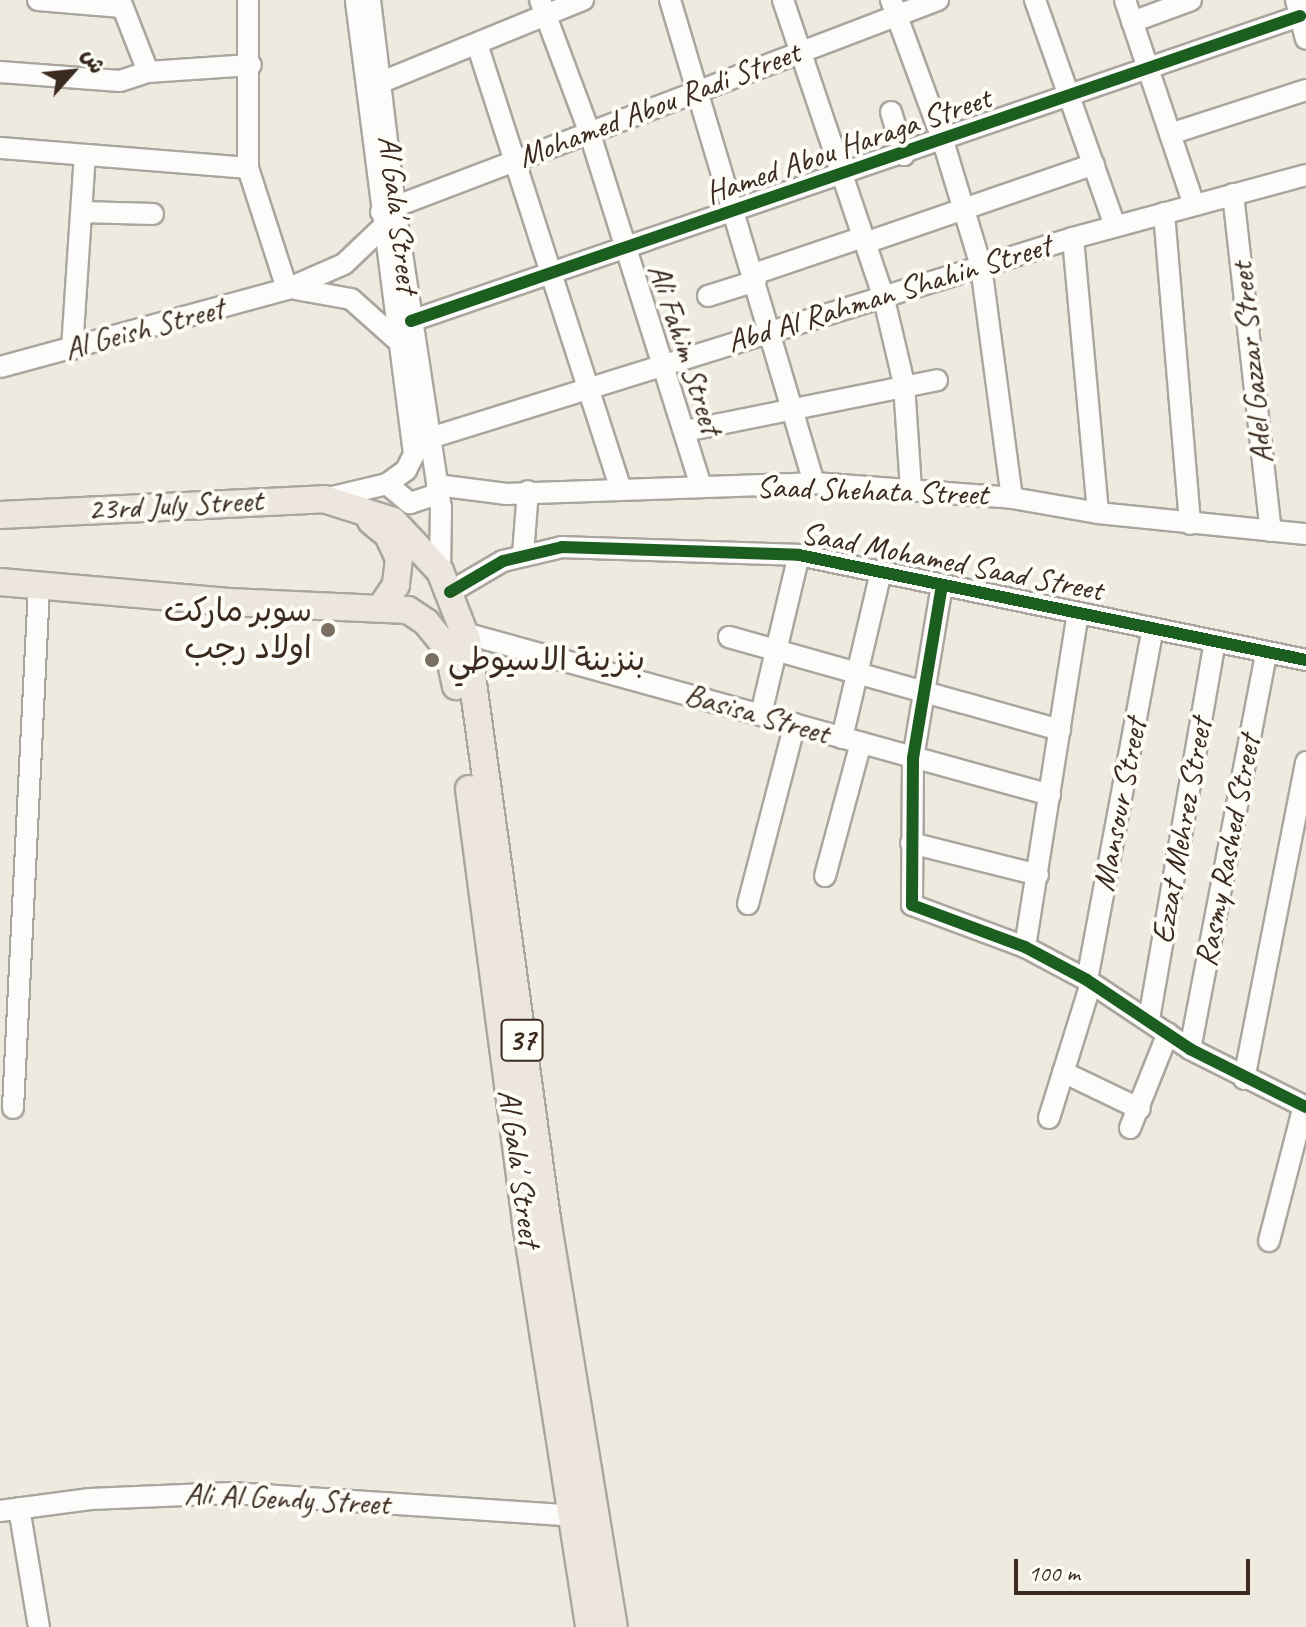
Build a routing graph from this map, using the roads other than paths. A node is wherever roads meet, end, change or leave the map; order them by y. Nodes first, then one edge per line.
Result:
1 (38, 0) edge
2 (248, 0) edge
3 (356, 0) edge
4 (370, 0) edge
5 (583, 0) edge
6 (670, 0) edge
7 (783, 0) edge
8 (1035, 0) edge
9 (1125, 0) edge
10 (1191, 0) edge
11 (935, 1) edge
12 (121, 3) edge
13 (543, 8) edge
14 (894, 8) edge
15 (1298, 8) edge
16 (1132, 22) junction
17 (1306, 39) edge
18 (477, 44) junction
19 (802, 51) junction
20 (251, 65) junction
21 (1148, 71) junction
22 (0, 72) edge
23 (148, 72) junction
24 (375, 86) junction
25 (698, 89) junction
26 (1306, 90) edge
27 (1071, 98) junction
28 (891, 112) dead end
29 (589, 131) junction
30 (1170, 134) junction
31 (943, 141) junction
32 (0, 148) edge
33 (85, 155) junction
34 (904, 155) junction
35 (515, 159) junction
36 (1094, 164) junction
37 (248, 168) junction
38 (842, 175) junction
39 (1306, 175) edge
40 (1233, 194) junction
41 (1194, 205) junction
42 (965, 209) junction
43 (735, 211) junction
44 (82, 212) junction
45 (1164, 213) junction
46 (153, 214) dead end
47 (386, 216) junction
48 (1115, 226) junction
49 (1073, 238) junction
50 (864, 240) junction
51 (626, 248) junction
52 (981, 266) junction
53 (552, 273) junction
54 (755, 277) junction
55 (287, 289) junction
56 (883, 295) junction
57 (708, 296) dead end
58 (411, 321) junction
59 (771, 329) junction
60 (398, 343) junction
61 (72, 349) junction
62 (662, 363) junction
63 (0, 367) edge
64 (937, 380) dead end
65 (904, 384) junction
66 (590, 385) junction
67 (793, 408) junction
68 (685, 431) junction
69 (430, 438) junction
70 (814, 483) junction
71 (387, 484) junction
72 (701, 487) junction
73 (620, 488) junction
74 (438, 490) junction
75 (911, 490) junction
76 (528, 491) junction
77 (1012, 498) junction
78 (336, 502) junction
79 (1098, 513) junction
80 (0, 515) edge
81 (1190, 524) junction
82 (1271, 531) junction
83 (1306, 534) edge
84 (523, 554) junction
85 (799, 555) junction
86 (881, 572) junction
87 (0, 582) edge
88 (445, 582) junction
89 (942, 585) junction
90 (39, 587) junction
91 (381, 607) junction
92 (1078, 614) junction
93 (1153, 629) junction
94 (464, 633) junction
95 (729, 637) dead end
96 (1215, 642) junction
97 (776, 650) junction
98 (1266, 653) junction
99 (1306, 660) edge
100 (857, 673) junction
101 (924, 692) junction
102 (761, 714) junction
103 (795, 724) junction
104 (1060, 730) junction
105 (852, 741) junction
106 (913, 758) junction
107 (1306, 762) edge
108 (1050, 795) junction
109 (911, 843) junction
110 (1038, 875) junction
111 (825, 876) dead end
112 (748, 904) dead end
113 (1025, 947) junction
114 (9, 960) edge
115 (1089, 981) junction
116 (505, 993) junction
117 (1149, 1019) junction
118 (1168, 1033) junction
119 (1190, 1049) junction
120 (1063, 1072) junction
121 (1244, 1079) junction
122 (1305, 1107) edge
123 (13, 1108) dead end
124 (1140, 1109) junction
125 (1049, 1118) dead end
126 (1130, 1128) dead end
127 (1269, 1241) dead end
128 (10, 1510) edge
129 (574, 1516) junction
130 (39, 1627) edge
131 (589, 1627) edge
132 (614, 1627) edge

1 - 12 street
2 - 20 street
3 - 24 street, Al Gala' Street
4 - 24 street, Al Gala' Street
5 - 13 street
6 - 25 street
7 - 19 street
8 - 27 street
9 - 16 street
10 - 16 street
11 - 14 street, Mohamed Abou Radi Street
12 - 23 street
13 - 18 street
13 - 29 street, Ali Fahim Street
14 - 19 street, Mohamed Abou Radi Street
14 - 31 street
15 - 17 street
15 - 21 street, Hamed Abou Haraga Street
16 - 21 street
18 - 24 street
18 - 35 street
19 - 25 street, Mohamed Abou Radi Street
19 - 38 street
20 - 23 street
20 - 37 street
21 - 27 street, Hamed Abou Haraga Street
21 - 30 street
22 - 23 street
24 - 47 street, Al Gala' Street
25 - 29 street, Mohamed Abou Radi Street
25 - 43 street
26 - 30 street
27 - 31 street, Hamed Abou Haraga Street
27 - 36 street
28 - 34 street
29 - 35 street, Mohamed Abou Radi Street
29 - 51 street, Ali Fahim Street
30 - 41 street
31 - 34 street, Hamed Abou Haraga Street
31 - 42 street
32 - 33 street
33 - 37 street
33 - 44 street
34 - 38 street, Hamed Abou Haraga Street
35 - 47 street, Mohamed Abou Radi Street
35 - 53 street
36 - 42 street
36 - 48 street
37 - 55 street
38 - 43 street, Hamed Abou Haraga Street
38 - 50 street
39 - 40 street, Abd Al Rahman Shahin Street
40 - 41 street, Abd Al Rahman Shahin Street
40 - 82 street, Adel Gazzar Street
41 - 45 street, Abd Al Rahman Shahin Street
42 - 50 street
42 - 52 street
43 - 51 street, Hamed Abou Haraga Street
43 - 54 street
44 - 46 street
44 - 61 street
45 - 48 street, Abd Al Rahman Shahin Street
45 - 81 street
47 - 55 street, Al Geish Street
47 - 58 street, Al Gala' Street
47 - 60 street, Al Gala' Street
48 - 49 street, Abd Al Rahman Shahin Street
49 - 52 street, Abd Al Rahman Shahin Street
49 - 79 street
50 - 54 street
50 - 56 street
51 - 53 street, Hamed Abou Haraga Street
51 - 62 street, Ali Fahim Street
52 - 56 street, Abd Al Rahman Shahin Street
52 - 77 street
53 - 58 street, Hamed Abou Haraga Street
53 - 66 street
54 - 57 street
54 - 59 street
55 - 60 street, Al Geish Street
55 - 61 street, Al Geish Street
56 - 59 street, Abd Al Rahman Shahin Street
56 - 65 street
58 - 69 street, Al Gala' Street
59 - 62 street, Abd Al Rahman Shahin Street
59 - 67 street
60 - 71 street, Al Gala' Street
61 - 63 street, Al Geish Street
62 - 66 street, Abd Al Rahman Shahin Street
62 - 68 street, Ali Fahim Street
64 - 65 street
65 - 67 street
65 - 75 street
66 - 69 street, Abd Al Rahman Shahin Street
66 - 73 street
67 - 68 street
67 - 70 street
68 - 72 street, Ali Fahim Street
69 - 74 street, Al Gala' Street
70 - 72 street, Saad Shehata Street
70 - 75 street, Saad Shehata Street
71 - 74 street, Saad Shehata Street
71 - 78 street
72 - 73 street, Saad Shehata Street
73 - 76 street, Saad Shehata Street
74 - 76 street, Saad Shehata Street
74 - 88 street, Al Gala' Street
75 - 77 street, Saad Shehata Street
76 - 84 street
77 - 79 street, Saad Shehata Street
78 - 80 main road, 23rd July Street / 37
78 - 88 main road, Al Gala' Street / 37
78 - 91 main road
79 - 81 street, Saad Shehata Street
81 - 82 street, Saad Shehata Street
82 - 83 street, Saad Shehata Street
84 - 85 street, Saad Mohamed Saad Street
84 - 88 street, Saad Mohamed Saad Street
85 - 86 street, Saad Mohamed Saad Street
85 - 97 street
86 - 89 street, Saad Mohamed Saad Street
86 - 100 street
87 - 90 main road, 37
88 - 94 main road, Al Gala' Street / 37
89 - 92 street, Saad Mohamed Saad Street
89 - 101 street
90 - 91 main road, 37
90 - 114 street
91 - 116 main road, Al Gala' Street / 37
92 - 93 street, Saad Mohamed Saad Street
92 - 104 street
93 - 96 street, Saad Mohamed Saad Street
93 - 115 street, Mansour Street
94 - 102 street, Basisa Street
94 - 116 main road, Al Gala' Street / 37
95 - 97 street
96 - 98 street, Saad Mohamed Saad Street
96 - 117 street, Ezzat Mehrez Street
97 - 100 street
97 - 102 street
98 - 99 street, Saad Mohamed Saad Street
98 - 119 street, Rasmy Rashed Street
100 - 101 street
100 - 105 street
101 - 104 street
101 - 106 street
102 - 103 street, Basisa Street
103 - 105 street, Basisa Street
103 - 112 street
104 - 108 street
105 - 106 street, Basisa Street
105 - 111 street
106 - 108 street, Basisa Street
106 - 109 street
107 - 121 street
108 - 110 street
109 - 110 street
109 - 113 street
110 - 113 street
113 - 115 street
114 - 123 street
115 - 117 street
115 - 120 street, Mansour Street
116 - 129 main road, Al Gala' Street / 37
116 - 132 main road, Al Gala' Street / 37
117 - 118 street
118 - 119 street
118 - 124 street
119 - 121 street
120 - 124 street
120 - 125 street, Mansour Street
121 - 122 street
122 - 127 street
124 - 126 street
128 - 129 street, Ali Al Gendy Street
128 - 130 street
129 - 131 main road, Al Gala' Street / 37

